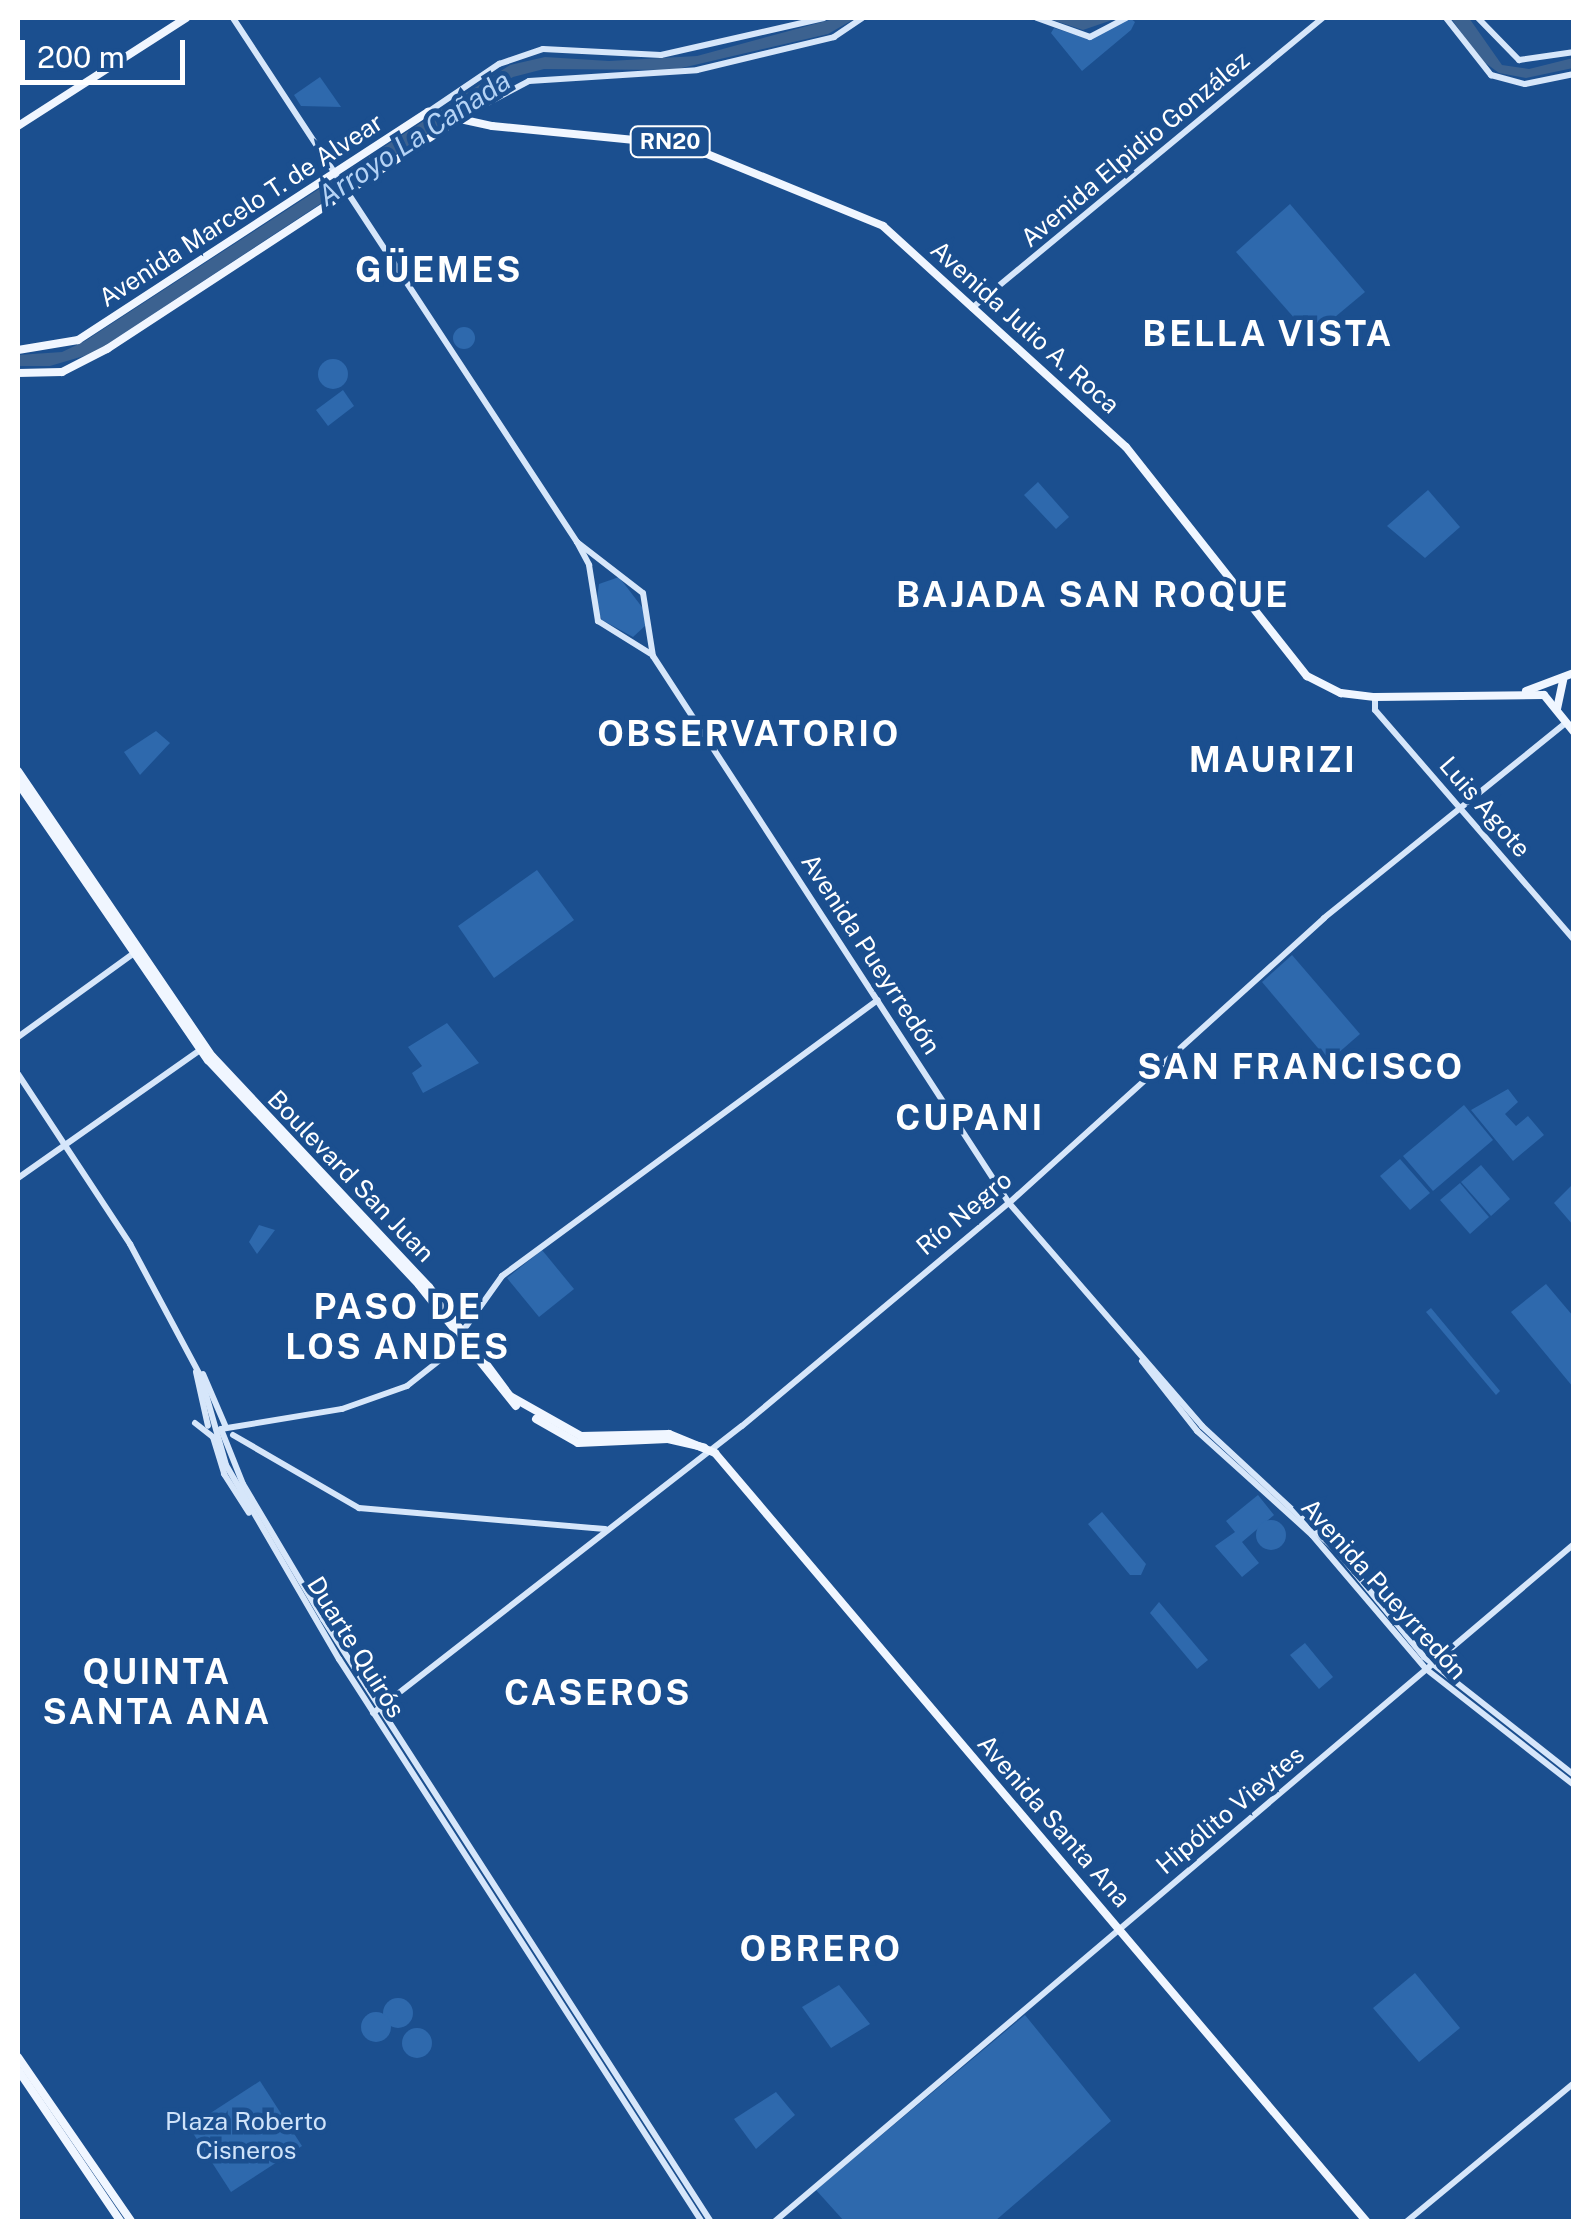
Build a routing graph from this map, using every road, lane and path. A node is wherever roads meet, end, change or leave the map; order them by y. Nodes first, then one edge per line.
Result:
1 (186, 18) edge
2 (234, 18) edge
3 (824, 18) edge
4 (862, 18) edge
5 (1037, 18) edge
6 (1126, 18) edge
7 (1322, 18) edge
8 (1446, 18) edge
9 (1478, 18) edge
10 (1574, 52) edge
11 (1574, 74) edge
12 (428, 112) junction
13 (458, 119) junction
14 (18, 126) edge
15 (337, 174) junction
16 (347, 189) junction
17 (972, 308) junction
18 (18, 350) edge
19 (18, 372) edge
20 (577, 542) junction
21 (612, 572) junction
22 (592, 588) junction
23 (648, 628) junction
24 (628, 640) junction
25 (653, 656) junction
26 (1574, 674) edge
27 (1563, 680) junction
28 (1502, 696) junction
29 (1375, 697) junction
30 (1558, 713) junction
31 (1564, 724) junction
32 (1574, 732) edge
33 (18, 771) edge
34 (18, 783) edge
35 (1458, 806) junction
36 (1574, 940) edge
37 (139, 949) junction
38 (878, 1000) junction
39 (18, 1038) edge
40 (200, 1038) junction
41 (215, 1040) dead end
42 (200, 1050) junction
43 (18, 1074) edge
44 (65, 1144) junction
45 (18, 1178) edge
46 (1008, 1203) junction
47 (461, 1333) junction
48 (192, 1356) junction
49 (195, 1423) dead end
50 (221, 1427) junction
51 (235, 1430) junction
52 (216, 1445) junction
53 (709, 1448) junction
54 (230, 1452) junction
55 (257, 1521) junction
56 (606, 1529) junction
57 (1574, 1544) edge
58 (1429, 1666) junction
59 (376, 1711) junction
60 (1574, 1775) edge
61 (1574, 1785) edge
62 (1120, 1929) junction
63 (18, 2057) edge
64 (18, 2070) edge
65 (1574, 2083) edge
66 (121, 2222) edge
67 (132, 2222) edge
68 (702, 2222) edge
69 (711, 2222) edge
70 (774, 2222) edge
71 (1366, 2222) edge
72 (1406, 2222) edge

1 - 14 main road
2 - 15 main road
3 - 12 main road, Avenida Marcelo T. de Alvear
4 - 13 main road, Avenida Marcelo T. de Alvear
5 - 6 main road
7 - 17 main road, Avenida Elpidio González
8 - 11 main road
9 - 10 main road
12 - 13 main road, Avenida Julio A. Roca / RN20
12 - 15 main road, Avenida Marcelo T. de Alvear
13 - 16 main road, Avenida Marcelo T. de Alvear
13 - 17 main road, Avenida Julio A. Roca / RN20
15 - 16 main road, Avenida Pueyrredón
15 - 18 main road, Avenida Marcelo T. de Alvear
16 - 19 main road, Avenida Marcelo T. de Alvear
16 - 20 main road, Avenida Pueyrredón
17 - 29 main road, Avenida Julio A. Roca / RN20
20 - 21 main road, Avenida Pueyrredón
20 - 22 main road, Avenida Pueyrredón
21 - 22 main road
21 - 23 main road, Avenida Pueyrredón
22 - 24 main road, Avenida Pueyrredón
23 - 24 main road
23 - 25 main road, Avenida Pueyrredón
24 - 25 main road, Avenida Pueyrredón
25 - 38 main road, Avenida Pueyrredón
26 - 27 main road, Avenida Julio A. Roca / RN20
27 - 28 main road, Avenida Julio A. Roca / RN20
27 - 30 main road
28 - 29 main road, Avenida Julio A. Roca / RN20
28 - 30 main road, Avenida Julio A. Roca / RN20
29 - 35 main road, Luis Agote
30 - 31 main road
31 - 32 main road
31 - 35 main road, Río Negro
33 - 37 main road, Boulevard San Juan
34 - 37 main road, Boulevard San Juan
35 - 36 main road, Luis Agote
35 - 46 main road, Río Negro
37 - 39 main road
37 - 40 main road, Boulevard San Juan
37 - 42 main road, Boulevard San Juan
38 - 46 main road, Avenida Pueyrredón
38 - 47 main road
40 - 41 main road
40 - 47 main road, Boulevard San Juan
42 - 44 main road
42 - 47 main road, Boulevard San Juan
43 - 44 main road, Duarte Quirós
44 - 45 main road
44 - 48 main road, Duarte Quirós
46 - 53 main road, Río Negro
46 - 58 main road, Avenida Pueyrredón
47 - 51 main road
47 - 53 main road, Boulevard San Juan
48 - 50 main road, Duarte Quirós
48 - 50 main road
48 - 55 main road, Duarte Quirós, bridge
49 - 52 main road
50 - 51 main road
50 - 52 main road
50 - 54 main road, Duarte Quirós
51 - 54 main road
51 - 56 main road
52 - 55 main road
53 - 56 main road, Río Negro
53 - 62 main road, Avenida Santa Ana
54 - 59 main road, Duarte Quirós
55 - 59 main road, Duarte Quirós
56 - 59 main road, Río Negro
57 - 58 main road, Hipólito Vieytes
58 - 60 main road, Avenida Pueyrredón
58 - 61 main road, Avenida Pueyrredón
58 - 62 main road, Hipólito Vieytes
59 - 68 main road, Duarte Quirós
59 - 69 main road, Duarte Quirós
62 - 70 main road, Hipólito Vieytes
62 - 71 main road, Avenida Santa Ana
63 - 67 main road
64 - 66 main road
65 - 72 main road

